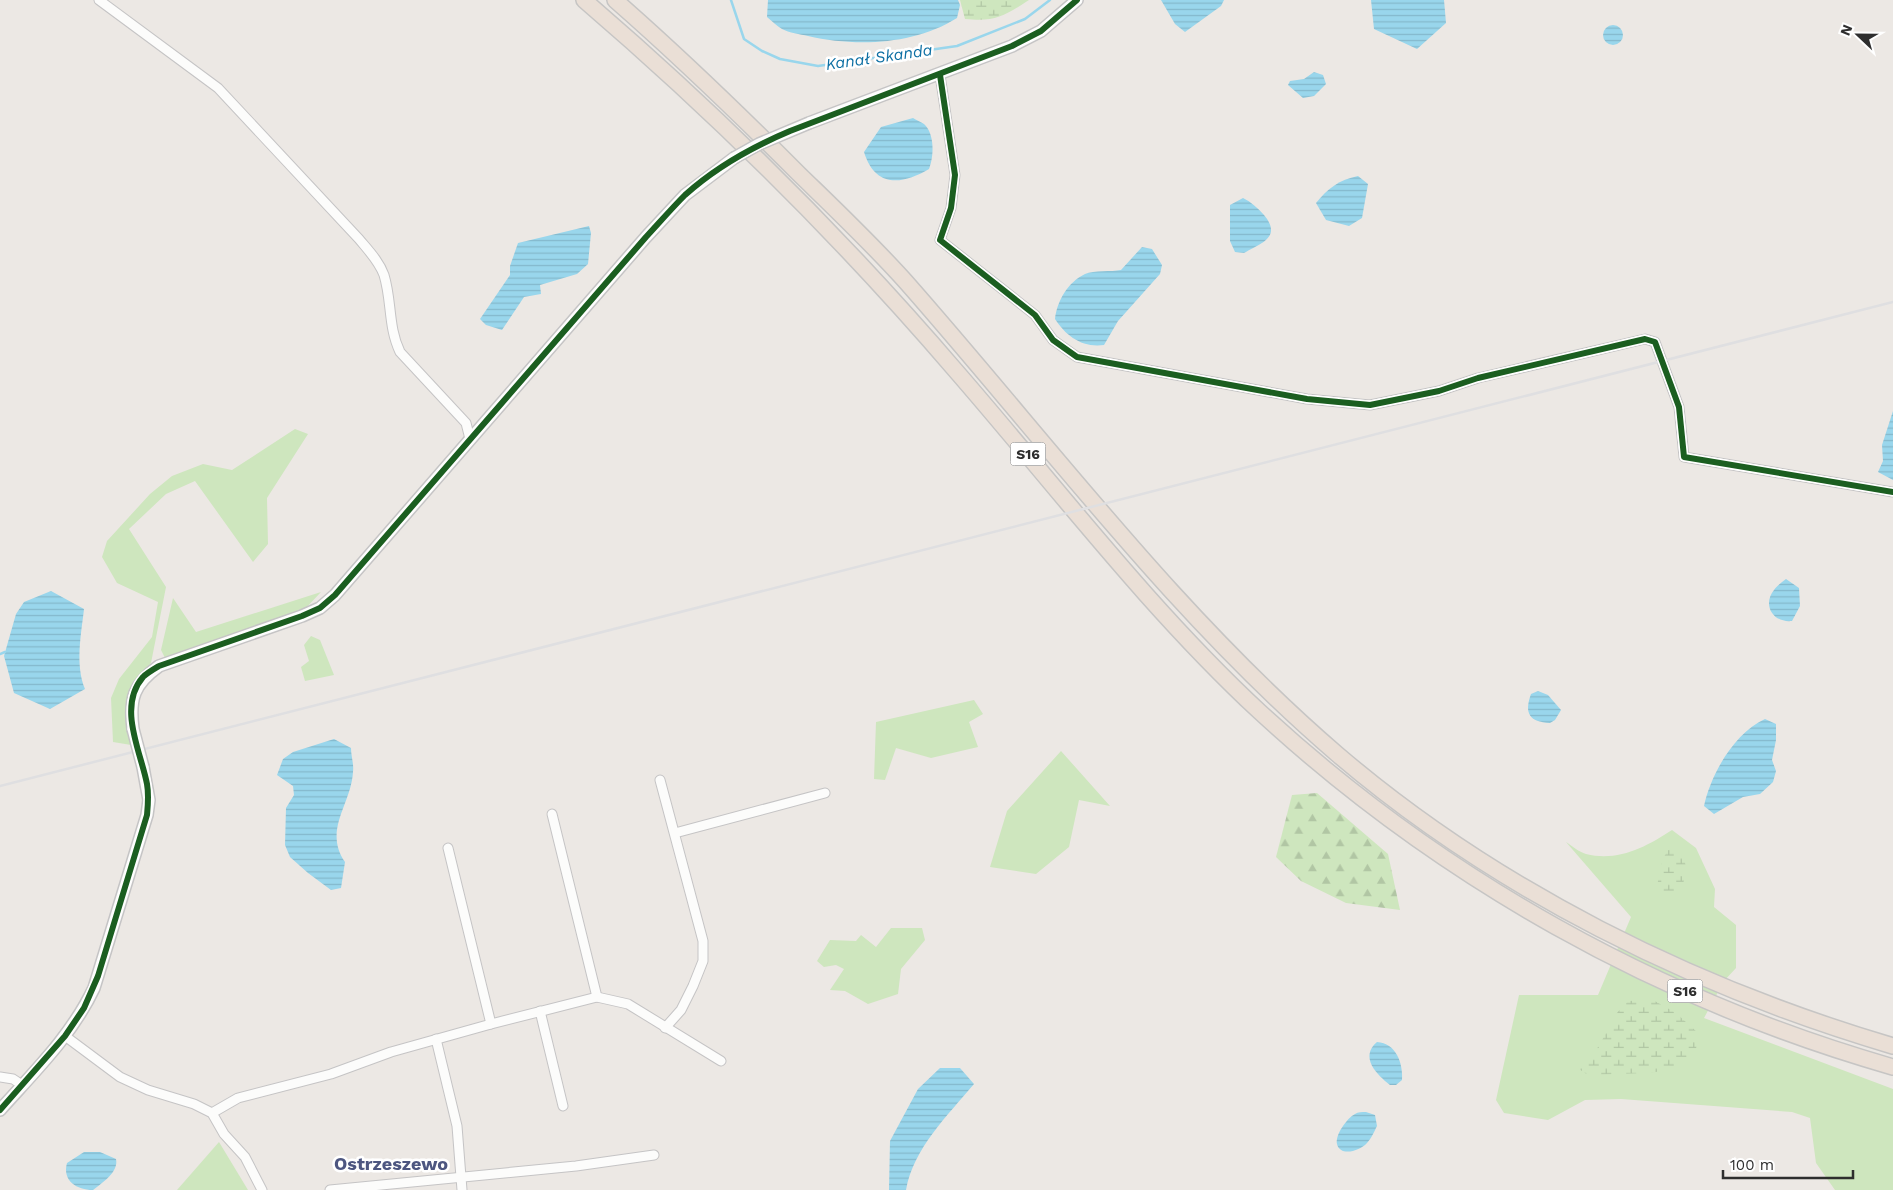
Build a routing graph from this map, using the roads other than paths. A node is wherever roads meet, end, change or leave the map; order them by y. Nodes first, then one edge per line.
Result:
1 (99, 0) edge
2 (584, 0) edge
3 (615, 0) edge
4 (1077, 0) edge
5 (940, 75) junction
6 (470, 439) junction
7 (1893, 492) edge
8 (660, 780) dead end
9 (825, 793) dead end
10 (552, 814) dead end
11 (675, 833) junction
12 (448, 848) dead end
13 (597, 996) junction
14 (540, 1011) junction
15 (491, 1024) junction
16 (665, 1028) junction
17 (65, 1036) junction
18 (436, 1040) junction
19 (1893, 1046) edge
20 (721, 1061) dead end
21 (1893, 1068) edge
22 (0, 1077) edge
23 (22, 1085) junction
24 (563, 1106) dead end
25 (0, 1110) edge
26 (212, 1114) junction
27 (654, 1155) dead end
28 (461, 1176) junction
29 (262, 1190) edge
30 (330, 1190) edge
31 (462, 1190) edge

1 - 6 street
2 - 21 highway, S16
3 - 19 highway, S16
4 - 5 street
5 - 6 street, bridge
5 - 7 street
6 - 17 street, bridge
8 - 11 street
9 - 11 street
10 - 13 street
11 - 16 street
12 - 15 street
13 - 14 street
13 - 16 street
14 - 15 street
14 - 24 street
15 - 18 street
16 - 20 street
17 - 23 street
17 - 26 street
18 - 26 street
18 - 28 street
22 - 23 street
23 - 25 street
26 - 29 street
27 - 28 street
28 - 30 street
28 - 31 street

